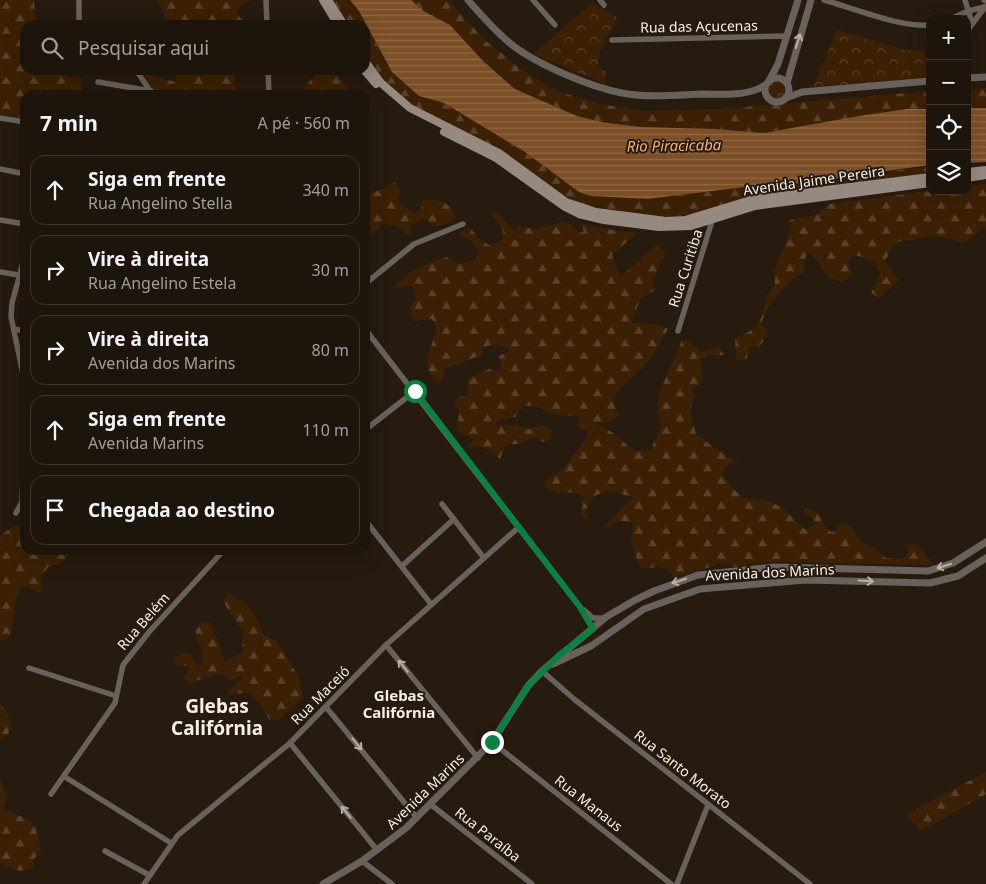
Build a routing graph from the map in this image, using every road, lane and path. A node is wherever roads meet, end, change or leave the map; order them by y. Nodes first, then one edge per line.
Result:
1 (79, 0) edge
2 (266, 0) edge
3 (323, 0) edge
4 (328, 0) edge
5 (468, 0) edge
6 (533, 0) edge
7 (600, 0) edge
8 (798, 0) edge
9 (810, 0) edge
10 (824, 0) edge
11 (966, 0) edge
12 (985, 3) edge
13 (604, 5) dead end
14 (968, 11) junction
15 (959, 15) edge
16 (79, 20) edge
17 (267, 20) edge
18 (335, 20) edge
19 (341, 20) edge
20 (972, 23) joint
21 (555, 25) dead end
22 (926, 25) edge
23 (787, 36) junction
24 (612, 40) dead end
25 (778, 64) junction
26 (370, 67) edge
27 (789, 70) junction
28 (139, 75) edge
29 (268, 75) edge
30 (368, 75) edge
31 (986, 77) edge
32 (971, 78) edge
33 (926, 81) edge
34 (98, 82) dead end
35 (767, 83) junction
36 (787, 83) junction
37 (137, 90) edge
38 (150, 90) edge
39 (269, 90) edge
40 (752, 92) junction
41 (802, 92) junction
42 (767, 98) junction
43 (786, 98) junction
44 (0, 118) edge
45 (20, 121) edge
46 (0, 169) edge
47 (986, 170) edge
48 (971, 172) edge
49 (20, 173) edge
50 (986, 175) edge
51 (971, 177) edge
52 (926, 178) edge
53 (926, 184) edge
54 (713, 217) junction
55 (0, 220) edge
56 (20, 223) edge
57 (463, 224) dead end
58 (0, 272) edge
59 (20, 275) edge
60 (370, 280) edge
61 (20, 283) edge
62 (14, 329) junction
63 (20, 330) edge
64 (678, 331) dead end
65 (370, 335) edge
66 (20, 358) edge
67 (415, 391) junction
68 (370, 426) edge
69 (442, 504) dead end
70 (20, 506) edge
71 (16, 513) dead end
72 (454, 519) junction
73 (370, 526) edge
74 (519, 527) junction
75 (986, 542) edge
76 (219, 555) edge
77 (484, 558) junction
78 (986, 558) edge
79 (402, 566) junction
80 (431, 604) junction
81 (580, 607) junction
82 (606, 617) junction
83 (621, 624) junction
84 (593, 629) junction
85 (605, 636) junction
86 (386, 645) junction
87 (29, 668) dead end
88 (542, 671) junction
89 (116, 696) junction
90 (326, 707) junction
91 (492, 742) junction
92 (290, 743) junction
93 (478, 758) junction
94 (65, 777) junction
95 (51, 794) dead end
96 (430, 804) junction
97 (708, 805) junction
98 (417, 818) junction
99 (171, 844) junction
100 (377, 850) junction
101 (105, 851) dead end
102 (362, 861) junction
103 (149, 876) junction
104 (144, 884) edge
105 (322, 884) edge
106 (392, 884) edge
107 (532, 884) edge
108 (671, 884) edge
109 (677, 884) edge
110 (810, 884) edge

1 - 16 street
2 - 17 street
3 - 18 main road
4 - 19 main road
5 - 40 street
6 - 21 street
7 - 13 street
8 - 23 street
27 -> 9 street
10 - 22 street
11 - 14 street
12 - 14 street
12 - 20 street
14 - 15 street
14 - 20 street
23 - 24 street, Rua das Açucenas
23 - 25 street
25 - 27 street
25 - 35 street
26 - 54 main road, Avenida Jaime Pereira
27 - 36 street
28 - 38 street
29 - 39 street
30 - 54 main road, Avenida Jaime Pereira
31 - 32 street
33 - 41 street
34 - 37 street
35 - 36 street
35 - 40 street
35 - 42 street
36 - 41 street
36 - 43 street
40 - 42 street
41 - 43 street
42 - 43 street
44 - 45 street
46 - 49 street
47 - 48 main road
50 - 51 main road
52 - 54 main road, Avenida Jaime Pereira
53 - 54 main road, Avenida Jaime Pereira
54 - 64 street, Rua Curitiba
55 - 56 street
57 - 60 street
58 - 59 street
61 - 62 street
62 - 63 street
62 - 66 street
65 - 67 street
67 - 68 street
67 - 74 street
69 - 72 street
70 - 71 street
72 - 77 street
72 - 79 street
73 - 79 street
74 - 77 street, Rua Maceió
74 - 81 street
75 -> 82 street, Avenida dos Marins
76 - 89 street, Rua Belém
77 - 80 street, Rua Maceió
83 -> 78 street, Avenida dos Marins
79 - 80 street
80 - 86 street, Rua Maceió
81 - 82 street
81 - 84 street
82 - 83 street
82 - 84 street, Avenida dos Marins
83 - 85 street, Avenida dos Marins
84 - 85 street
84 - 88 street, Avenida dos Marins
85 - 88 street, Avenida dos Marins
86 - 90 street, Rua Maceió
93 -> 86 street
87 - 89 street
88 - 91 street, Avenida Marins
88 - 97 street, Rua Santo Morato
89 - 94 street, Rua Belém
90 - 92 street, Rua Maceió
90 -> 98 street
91 - 93 street, Avenida Marins
91 - 108 street, Rua Manaus
92 - 99 street, Rua Maceió
100 -> 92 street
93 - 96 street, Avenida Marins
94 - 95 street, Rua Belém
94 - 99 street
96 - 98 street, Avenida Marins
96 - 107 street, Rua Paraíba
97 - 109 street
97 - 110 street, Rua Santo Morato
98 - 100 street, Avenida Marins
99 - 103 street, Rua Maceió
100 - 102 street, Avenida Marins
101 - 103 street
102 - 105 street, Avenida Marins
102 - 106 street
103 - 104 street, Rua Maceió

